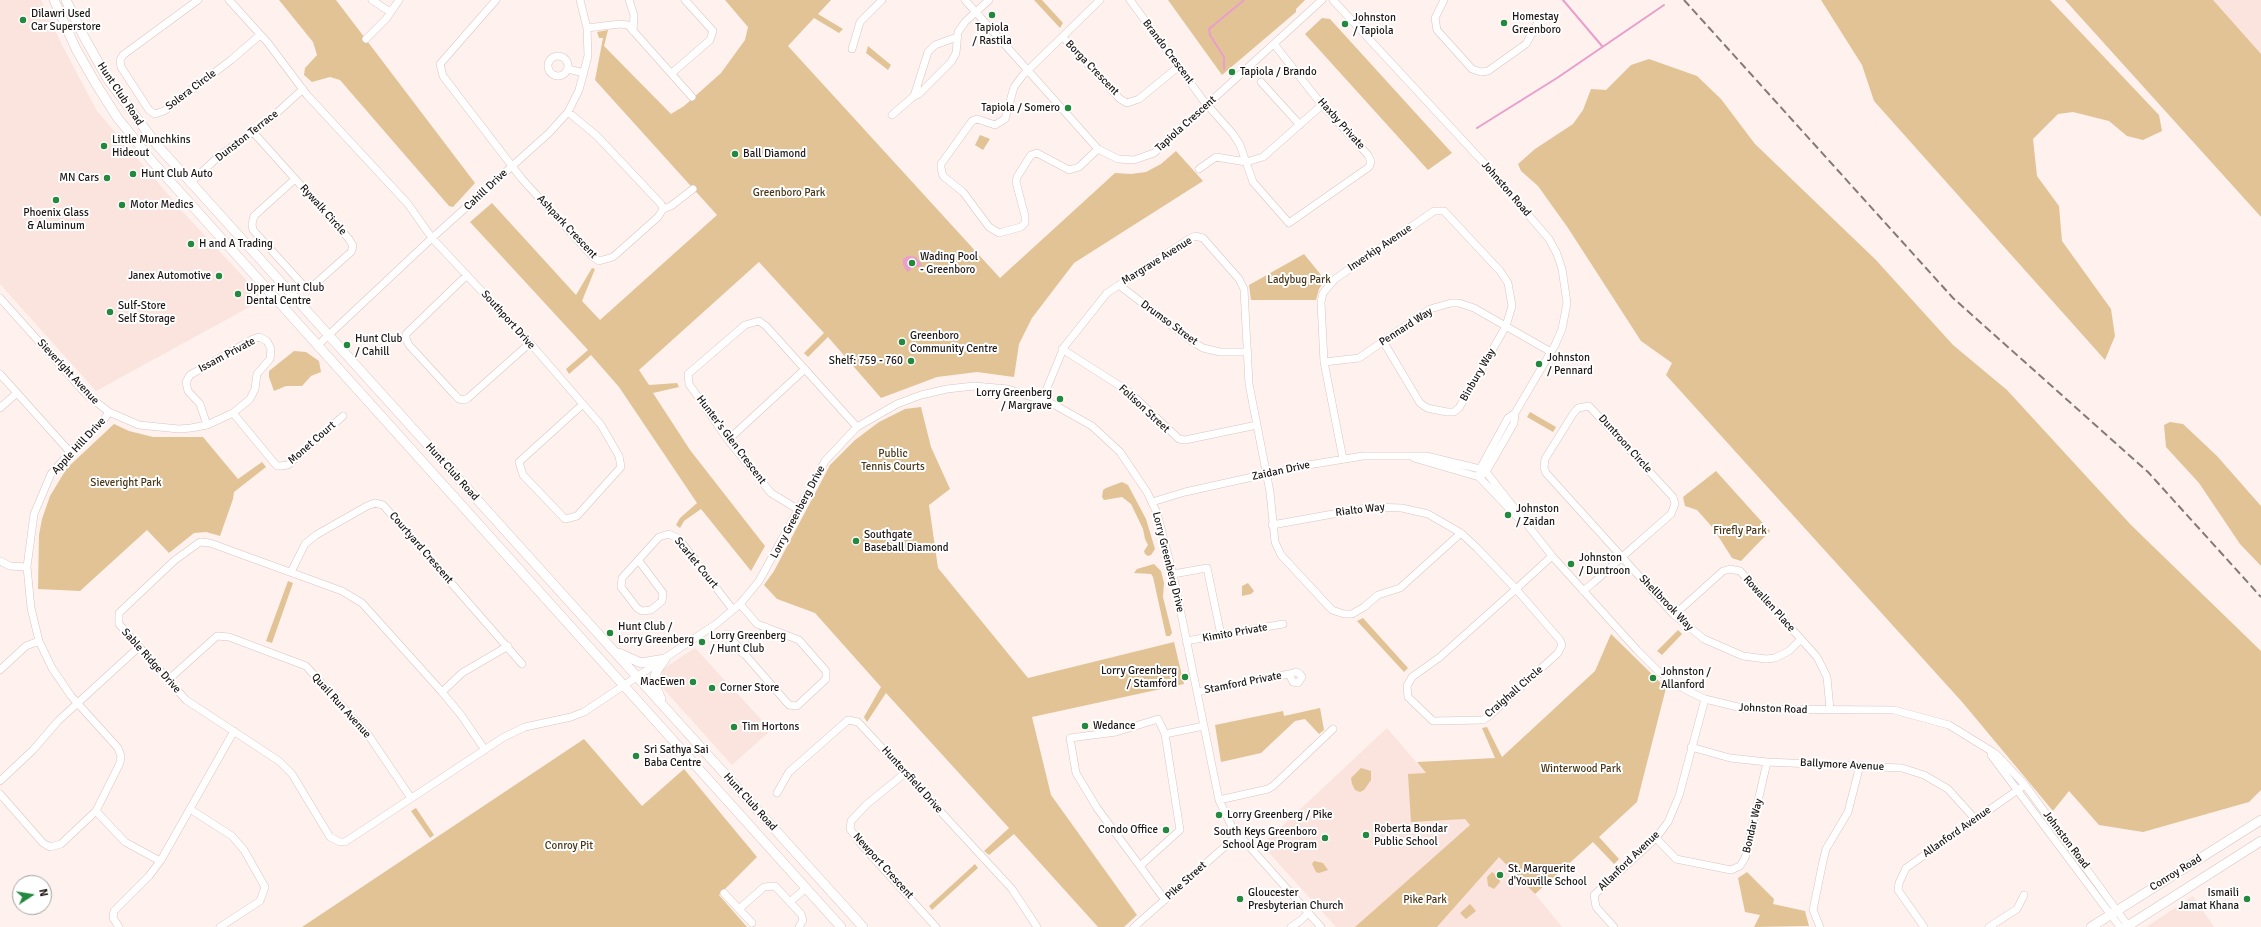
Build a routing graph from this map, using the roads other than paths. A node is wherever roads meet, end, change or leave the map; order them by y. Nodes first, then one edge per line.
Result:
1 (54, 0) edge
2 (66, 0) edge
3 (198, 0) edge
4 (229, 0) edge
5 (372, 0) edge
6 (400, 0) edge
7 (496, 0) edge
8 (580, 0) edge
9 (629, 0) edge
10 (685, 0) edge
11 (882, 0) edge
12 (965, 0) edge
13 (989, 0) edge
14 (1100, 0) edge
15 (1130, 0) edge
16 (1322, 0) edge
17 (1334, 0) edge
18 (1444, 0) edge
19 (390, 12) junction
20 (976, 12) junction
21 (1538, 22) dead end
22 (587, 28) junction
23 (633, 31) junction
24 (260, 34) junction
25 (957, 37) junction
26 (1063, 37) junction
27 (366, 39) dead end
28 (1274, 44) junction
29 (852, 49) dead end
30 (1178, 67) junction
31 (568, 69) dead end
32 (1028, 69) junction
33 (584, 73) junction
34 (672, 73) junction
35 (1261, 82) dead end
36 (303, 89) junction
37 (914, 96) junction
38 (692, 97) dead end
39 (1207, 105) junction
40 (1322, 105) junction
41 (568, 112) junction
42 (892, 115) dead end
43 (1300, 125) junction
44 (253, 132) junction
45 (1098, 148) junction
46 (1246, 162) junction
47 (512, 165) junction
48 (1199, 169) dead end
49 (295, 179) junction
50 (190, 183) junction
51 (693, 189) dead end
52 (663, 209) junction
53 (1289, 223) joint
54 (432, 238) junction
55 (467, 275) junction
56 (1118, 285) junction
57 (0, 298) edge
58 (1506, 326) junction
59 (329, 335) junction
60 (1383, 341) junction
61 (530, 343) junction
62 (318, 346) junction
63 (1062, 349) junction
64 (1248, 352) junction
65 (1551, 352) junction
66 (1324, 362) junction
67 (805, 369) junction
68 (0, 374) edge
69 (255, 389) joint
70 (17, 393) junction
71 (1042, 400) junction
72 (582, 405) junction
73 (0, 408) edge
74 (109, 412) junction
75 (233, 413) junction
76 (343, 416) dead end
77 (207, 424) junction
78 (1257, 425) junction
79 (857, 427) junction
80 (728, 440) junction
81 (70, 452) junction
82 (1412, 457) junction
83 (1342, 459) junction
84 (1483, 471) junction
85 (1267, 474) junction
86 (1479, 477) junction
87 (1152, 502) junction
88 (799, 510) junction
89 (1272, 526) junction
90 (1461, 533) junction
91 (1534, 533) junction
92 (1552, 556) junction
93 (1622, 557) junction
94 (0, 561) edge
95 (639, 561) junction
96 (27, 568) junction
97 (292, 572) junction
98 (1173, 574) junction
99 (1516, 588) junction
100 (1583, 591) junction
101 (740, 604) junction
102 (733, 610) junction
103 (1674, 615) junction
104 (1283, 624) dead end
105 (766, 627) junction
106 (727, 634) dead end
107 (1221, 636) junction
108 (1801, 639) junction
109 (39, 641) junction
110 (1186, 641) junction
111 (508, 646) junction
112 (139, 647) junction
113 (610, 647) junction
114 (742, 653) junction
115 (665, 659) junction
116 (522, 664) dead end
117 (0, 670) edge
118 (1289, 674) dead end
119 (637, 677) junction
120 (168, 680) junction
121 (624, 686) junction
122 (442, 692) junction
123 (1197, 692) junction
124 (1705, 699) junction
125 (77, 703) junction
126 (665, 708) junction
127 (1830, 710) junction
128 (1204, 726) junction
129 (1333, 729) dead end
130 (234, 731) junction
131 (1165, 734) junction
132 (1980, 743) junction
133 (1692, 747) junction
134 (484, 750) junction
135 (1767, 762) junction
136 (1860, 766) junction
137 (905, 773) junction
138 (0, 781) edge
139 (2025, 785) junction
140 (2018, 790) junction
141 (777, 793) dead end
142 (0, 794) edge
143 (411, 798) junction
144 (1219, 800) junction
145 (190, 809) junction
146 (96, 811) junction
147 (1975, 819) junction
148 (2261, 820) edge
149 (1239, 834) junction
150 (1656, 838) junction
151 (2261, 841) edge
152 (160, 861) junction
153 (1140, 866) junction
154 (806, 888) junction
155 (724, 893) dead end
156 (2024, 895) dead end
157 (1165, 900) junction
158 (790, 902) junction
159 (739, 909) junction
160 (2114, 912) junction
161 (1308, 913) junction
162 (752, 923) dead end
163 (119, 927) edge
164 (220, 927) edge
165 (799, 927) edge
166 (841, 927) edge
167 (863, 927) edge
168 (936, 927) edge
169 (1037, 927) edge
170 (1134, 927) edge
171 (1291, 927) edge
172 (1321, 927) edge
173 (1614, 927) edge
174 (1820, 927) edge
175 (1924, 927) edge
176 (1989, 927) edge
177 (2091, 927) edge
178 (2126, 927) edge

1 - 62 main road, Hunt Club Road
2 - 50 main road, Hunt Club Road
3 - 24 street, Solera Circle
4 - 24 street
5 - 19 street
6 - 19 street
7 - 47 street
8 - 22 street, Cahill Drive
9 - 23 street
10 - 34 street
11 - 29 street
12 - 20 street, Tapiola Crescent
13 - 20 street
14 - 26 street
15 - 30 street, Brando Crescent
16 - 28 street, Tapiola Crescent
17 - 65 street, Johnston Road
18 - 21 street
19 - 27 street
20 - 25 street
20 - 32 street, Tapiola Crescent
22 - 23 street
22 - 33 street, Cahill Drive
23 - 34 street
24 - 36 street
25 - 37 street
25 - 37 street
26 - 30 street, Borga Crescent
26 - 32 street
28 - 39 street, Tapiola Crescent
28 - 40 street, Haxby Private
30 - 39 street, Brando Crescent
31 - 33 street
32 - 45 street, Tapiola Crescent
32 - 45 street
33 - 41 street, Cahill Drive
34 - 38 street
35 - 43 street
36 - 44 street, Dunston Terrace
36 - 54 street
37 - 42 street
39 - 45 street, Tapiola Crescent
39 - 46 street, Brando Crescent
40 - 43 street
40 - 53 street, Haxby Private
41 - 47 street, Cahill Drive
41 - 52 street
43 - 46 street
44 - 49 street, Rywalk Circle
44 - 50 street, Dunston Terrace
46 - 48 street
46 - 53 street, Brando Crescent
47 - 52 street, Ashpark Crescent
47 - 54 street, Cahill Drive
49 - 49 street, Rywalk Circle
50 - 59 main road, Hunt Club Road
51 - 52 street, Ashpark Crescent
54 - 55 street, Southport Drive
54 - 59 street, Cahill Drive
55 - 61 street, Southport Drive
55 - 61 street
56 - 63 street, Margrave Avenue
56 - 64 street, Drumso Street
56 - 64 street, Margrave Avenue
57 - 74 street, Sieveright Avenue
58 - 60 street, Pennard Way
58 - 60 street, Binbury Way
58 - 65 street, Pennard Way
58 - 66 street, Inverkip Avenue
59 - 62 street, Cahill Drive
59 - 113 main road, Hunt Club Road
60 - 66 street, Pennard Way
61 - 72 street, Southport Drive
62 - 121 main road, Hunt Club Road
63 - 71 street, Margrave Avenue
63 - 78 street, Folison Street
64 - 78 street, Margrave Avenue
65 - 84 street, Johnston Road
66 - 83 street, Inverkip Avenue
67 - 79 street, Hunter's Glen Crescent
67 - 80 street
67 - 80 street, Hunter's Glen Crescent
68 - 70 street
69 - 75 street, Sieveright Avenue
69 - 77 street, Issam Private
70 - 73 street
70 - 81 street
71 - 79 street, Lorry Greenberg Drive
71 - 87 street, Lorry Greenberg Drive
72 - 72 street, Southport Drive
74 - 77 street, Sieveright Avenue
74 - 81 street, Apple Hill Drive
75 - 76 street, Monet Court
75 - 77 street, Sieveright Avenue
78 - 85 street, Margrave Avenue
79 - 88 street, Lorry Greenberg Drive
80 - 88 street, Hunter's Glen Crescent
81 - 96 street, Apple Hill Drive
82 - 83 street, Zaidan Drive
82 - 84 street, Zaidan Drive
82 - 86 street, Zaidan Drive
83 - 85 street, Zaidan Drive
84 - 86 street, Johnston Road
84 - 91 street, Johnston Road
85 - 87 street, Zaidan Drive
85 - 89 street, Margrave Avenue
86 - 91 street, Johnston Road
87 - 98 street, Lorry Greenberg Drive
88 - 101 street, Lorry Greenberg Drive
89 - 90 street, Rialto Way
89 - 90 street, Margrave Avenue
90 - 99 street, Rialto Way
91 - 92 street, Johnston Road
92 - 99 street, Craighall Circle
92 - 100 street, Johnston Road
93 - 93 street, Duntroon Circle
93 - 100 street, Duntroon Circle
93 - 103 street, Shellbrook Way
94 - 96 street
95 - 95 street, Scarlet Court
95 - 102 street, Scarlet Court
96 - 109 street, Apple Hill Drive
97 - 111 street, Courtyard Crescent
97 - 112 street, Sable Ridge Drive
97 - 122 street, Sable Ridge Drive
98 - 107 street
98 - 110 street, Lorry Greenberg Drive
99 - 99 street, Craighall Circle
100 - 124 street, Johnston Road
101 - 102 street, Lorry Greenberg Drive
101 - 105 street
102 - 115 street, Lorry Greenberg Drive
103 - 108 street, Shellbrook Way
103 - 108 street, Rowallen Place
104 - 107 street, Kimito Private
105 - 114 street
105 - 114 street
106 - 114 street
107 - 110 street, Kimito Private
108 - 127 street, Rowallen Place
109 - 117 street
109 - 125 street, Apple Hill Drive
110 - 123 street, Lorry Greenberg Drive
111 - 116 street, Courtyard Crescent
111 - 122 street
112 - 120 street, Sable Ridge Drive
112 - 125 street
113 - 115 main road
113 - 119 main road, Hunt Club Road
115 - 119 street, Lorry Greenberg Drive
115 - 126 main road
118 - 123 street, Stamford Private
119 - 121 street, Lorry Greenberg Drive
119 - 126 main road, Hunt Club Road
120 - 130 street, Sable Ridge Drive
120 - 143 street, Quail Run Avenue
121 - 134 street, Sable Ridge Drive
121 - 154 main road, Hunt Club Road
122 - 134 street, Sable Ridge Drive
123 - 128 street, Lorry Greenberg Drive
124 - 127 street, Johnston Road
124 - 133 street, Allanford Avenue
125 - 138 street
125 - 146 street, Apple Hill Drive
126 - 167 main road, Hunt Club Road
127 - 132 street, Johnston Road
128 - 131 street
128 - 144 street, Lorry Greenberg Drive
129 - 144 street
130 - 143 street, Sable Ridge Drive
130 - 145 street
131 - 153 street
131 - 153 street
132 - 139 street, Johnston Road
132 - 140 street, Johnston Road
133 - 135 street, Ballymore Avenue
133 - 150 street, Allanford Avenue
134 - 143 street, Sable Ridge Drive
135 - 136 street, Ballymore Avenue
135 - 150 street, Bondar Way
136 - 147 street, Ballymore Avenue
136 - 174 street
137 - 141 street, Huntersfield Drive
137 - 168 street, Newport Crescent
137 - 169 street, Huntersfield Drive
139 - 140 street, Allanford Avenue
139 - 160 street, Johnston Road
140 - 147 street, Allanford Avenue
140 - 160 street, Johnston Road
142 - 146 street, Apple Hill Drive
144 - 149 street, Lorry Greenberg Drive
145 - 152 street
145 - 164 street
146 - 152 street
147 - 175 street, Allanford Avenue
148 - 160 main road, Conroy Road
149 - 157 street, Pike Street
149 - 161 street, Lorry Greenberg Drive
150 - 173 street, Allanford Avenue
151 - 178 main road, Conroy Road
152 - 163 street
153 - 157 street
154 - 158 street
154 - 166 main road, Hunt Club Road
155 - 159 street
156 - 176 street
157 - 170 street, Pike Street
158 - 159 street
158 - 165 street
159 - 162 street
160 - 177 main road, Conroy Road
160 - 178 street, Johnston Road
161 - 171 street
161 - 172 street, Lorry Greenberg Drive

